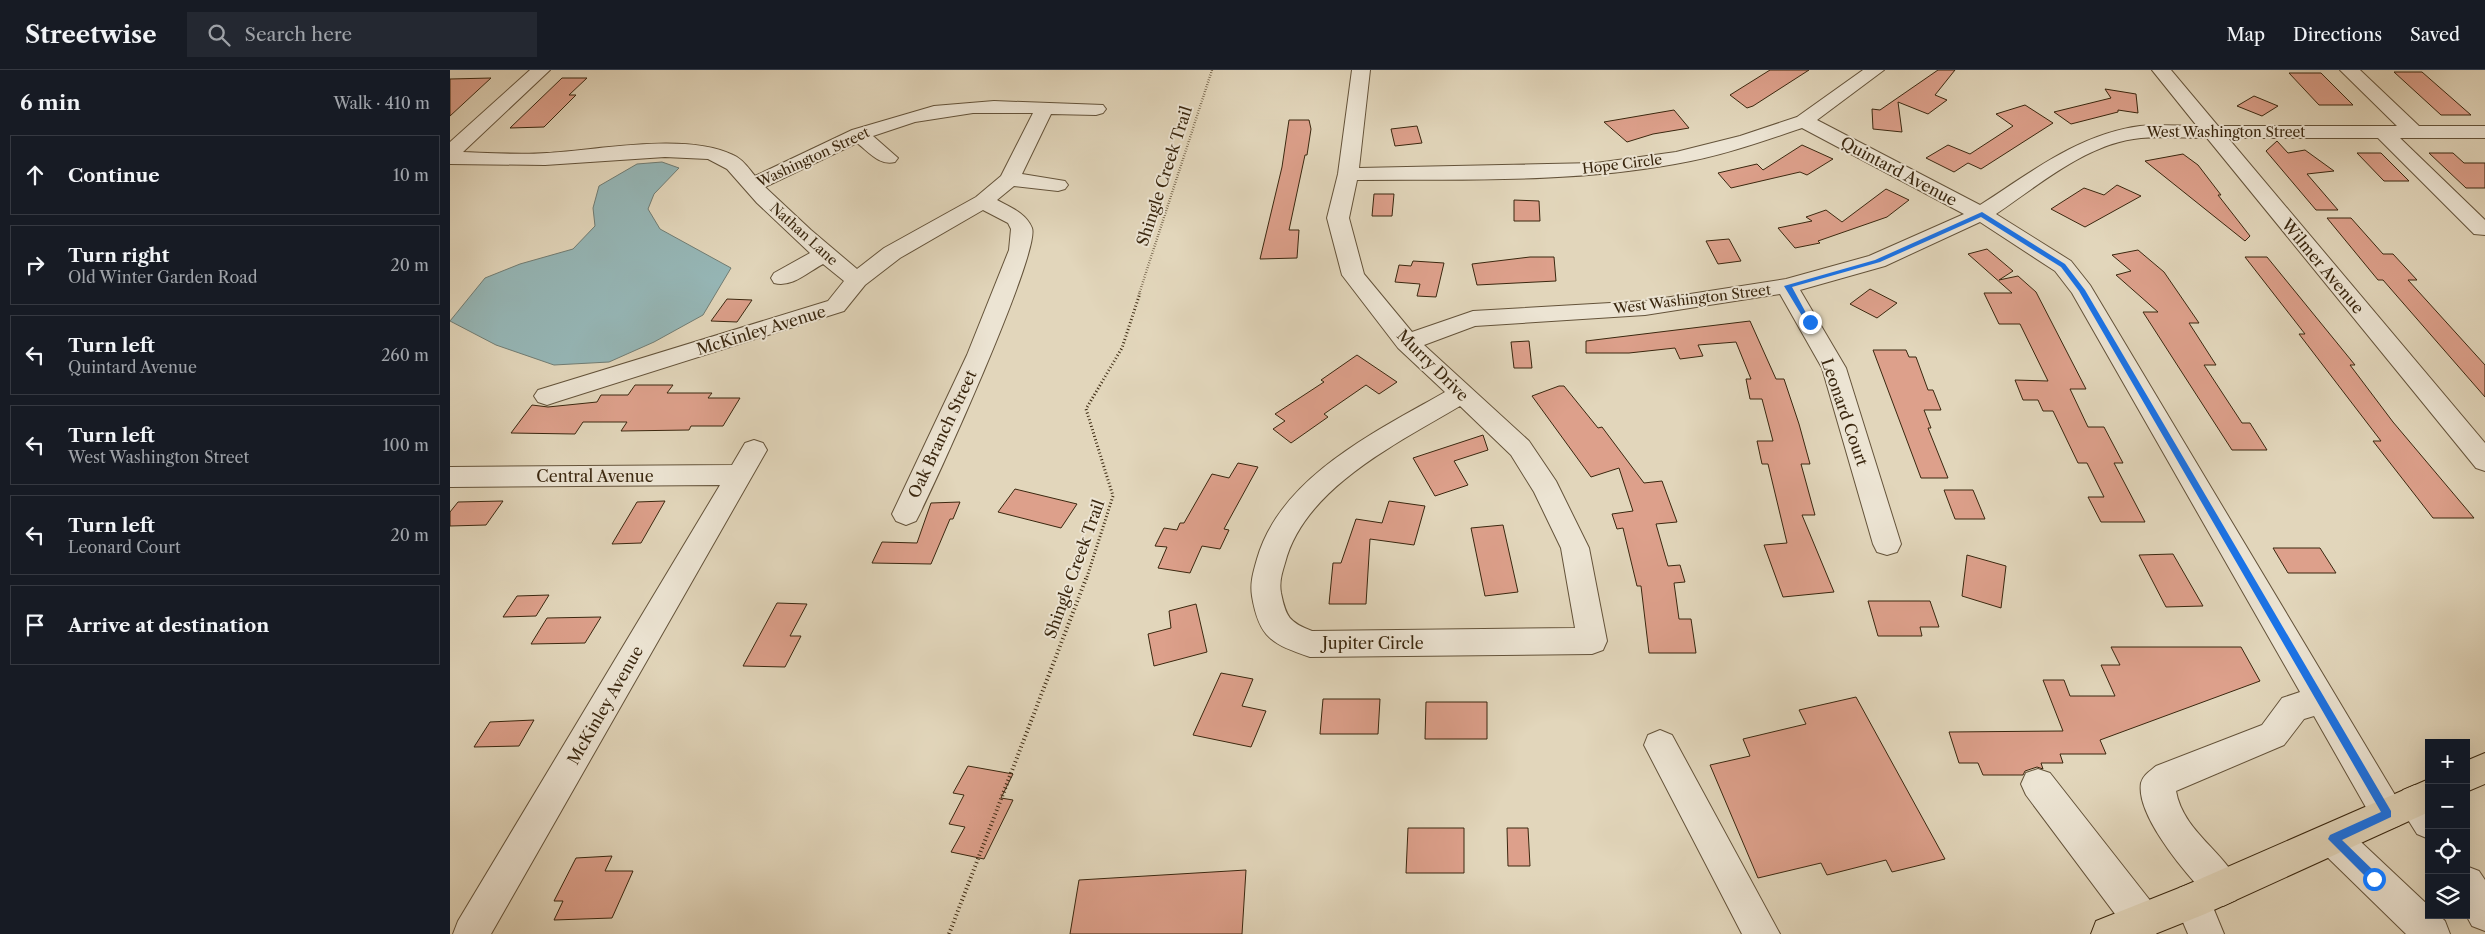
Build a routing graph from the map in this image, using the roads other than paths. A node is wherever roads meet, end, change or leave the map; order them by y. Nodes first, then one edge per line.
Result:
1 (541, 70) edge
2 (1361, 70) edge
3 (1875, 70) edge
4 (2161, 70) edge
5 (2349, 70) edge
6 (1044, 109) junction
7 (1096, 109) dead end
8 (1804, 121) junction
9 (2211, 132) junction
10 (2383, 132) junction
11 (2414, 132) junction
12 (2485, 132) edge
13 (859, 134) junction
14 (450, 153) edge
15 (450, 158) edge
16 (888, 158) dead end
17 (1348, 174) junction
18 (1010, 179) junction
19 (1058, 185) dead end
20 (752, 186) junction
21 (983, 201) junction
22 (1982, 214) junction
23 (2482, 229) dead end
24 (824, 254) junction
25 (782, 278) dead end
26 (857, 280) junction
27 (1788, 286) junction
28 (1407, 342) junction
29 (1461, 394) junction
30 (547, 396) dead end
31 (2485, 461) edge
32 (747, 463) joint
33 (450, 477) edge
34 (906, 514) dead end
35 (1887, 544) dead end
36 (1592, 642) joint
37 (2321, 700) junction
38 (1660, 745) dead end
39 (2485, 768) edge
40 (2470, 775) edge
41 (2038, 784) dead end
42 (2415, 808) edge
43 (2333, 839) junction
44 (2470, 889) edge
45 (2208, 894) junction
46 (2485, 913) edge
47 (2143, 921) junction
48 (471, 934) edge
49 (1762, 934) edge
50 (2108, 934) edge
51 (2206, 934) edge
52 (2432, 934) edge

1 - 14 street
2 - 17 street, Murry Drive
3 - 8 street, Hope Circle
4 - 9 street, Wilmer Avenue
5 - 11 street
6 - 7 street, Washington Street
6 - 13 street, Washington Street
6 - 18 street, McKinley Avenue
8 - 17 street, Hope Circle
8 - 22 street, Quintard Avenue
9 - 10 street, West Washington Street
9 - 22 street, West Washington Street
9 - 31 street, Wilmer Avenue
10 - 11 street, West Washington Street
10 - 23 street
11 - 12 street, West Washington Street
13 - 16 street
13 - 20 street, Washington Street
15 - 20 street, Washington Street
17 - 28 street, Murry Drive
18 - 19 street
18 - 21 street, McKinley Avenue
20 - 24 street, Nathan Lane
21 - 26 street, McKinley Avenue
21 - 34 street, Oak Branch Street
22 - 27 street, West Washington Street
22 - 37 street, Quintard Avenue
24 - 25 street
24 - 26 street, Nathan Lane
26 - 30 street, McKinley Avenue
27 - 28 street, West Washington Street
27 - 35 street, Leonard Court
28 - 29 street, Murry Drive
29 - 36 street, Murry Drive
29 - 36 street, Jupiter Circle
32 - 33 street, Central Avenue
32 - 48 street, McKinley Avenue
37 - 42 street, Quintard Avenue
37 - 45 street
38 - 49 street
39 - 40 main road
41 - 47 street
42 - 43 main road
43 - 45 main road
43 - 52 street
44 - 46 street
45 - 47 main road
45 - 51 street
47 - 50 main road

